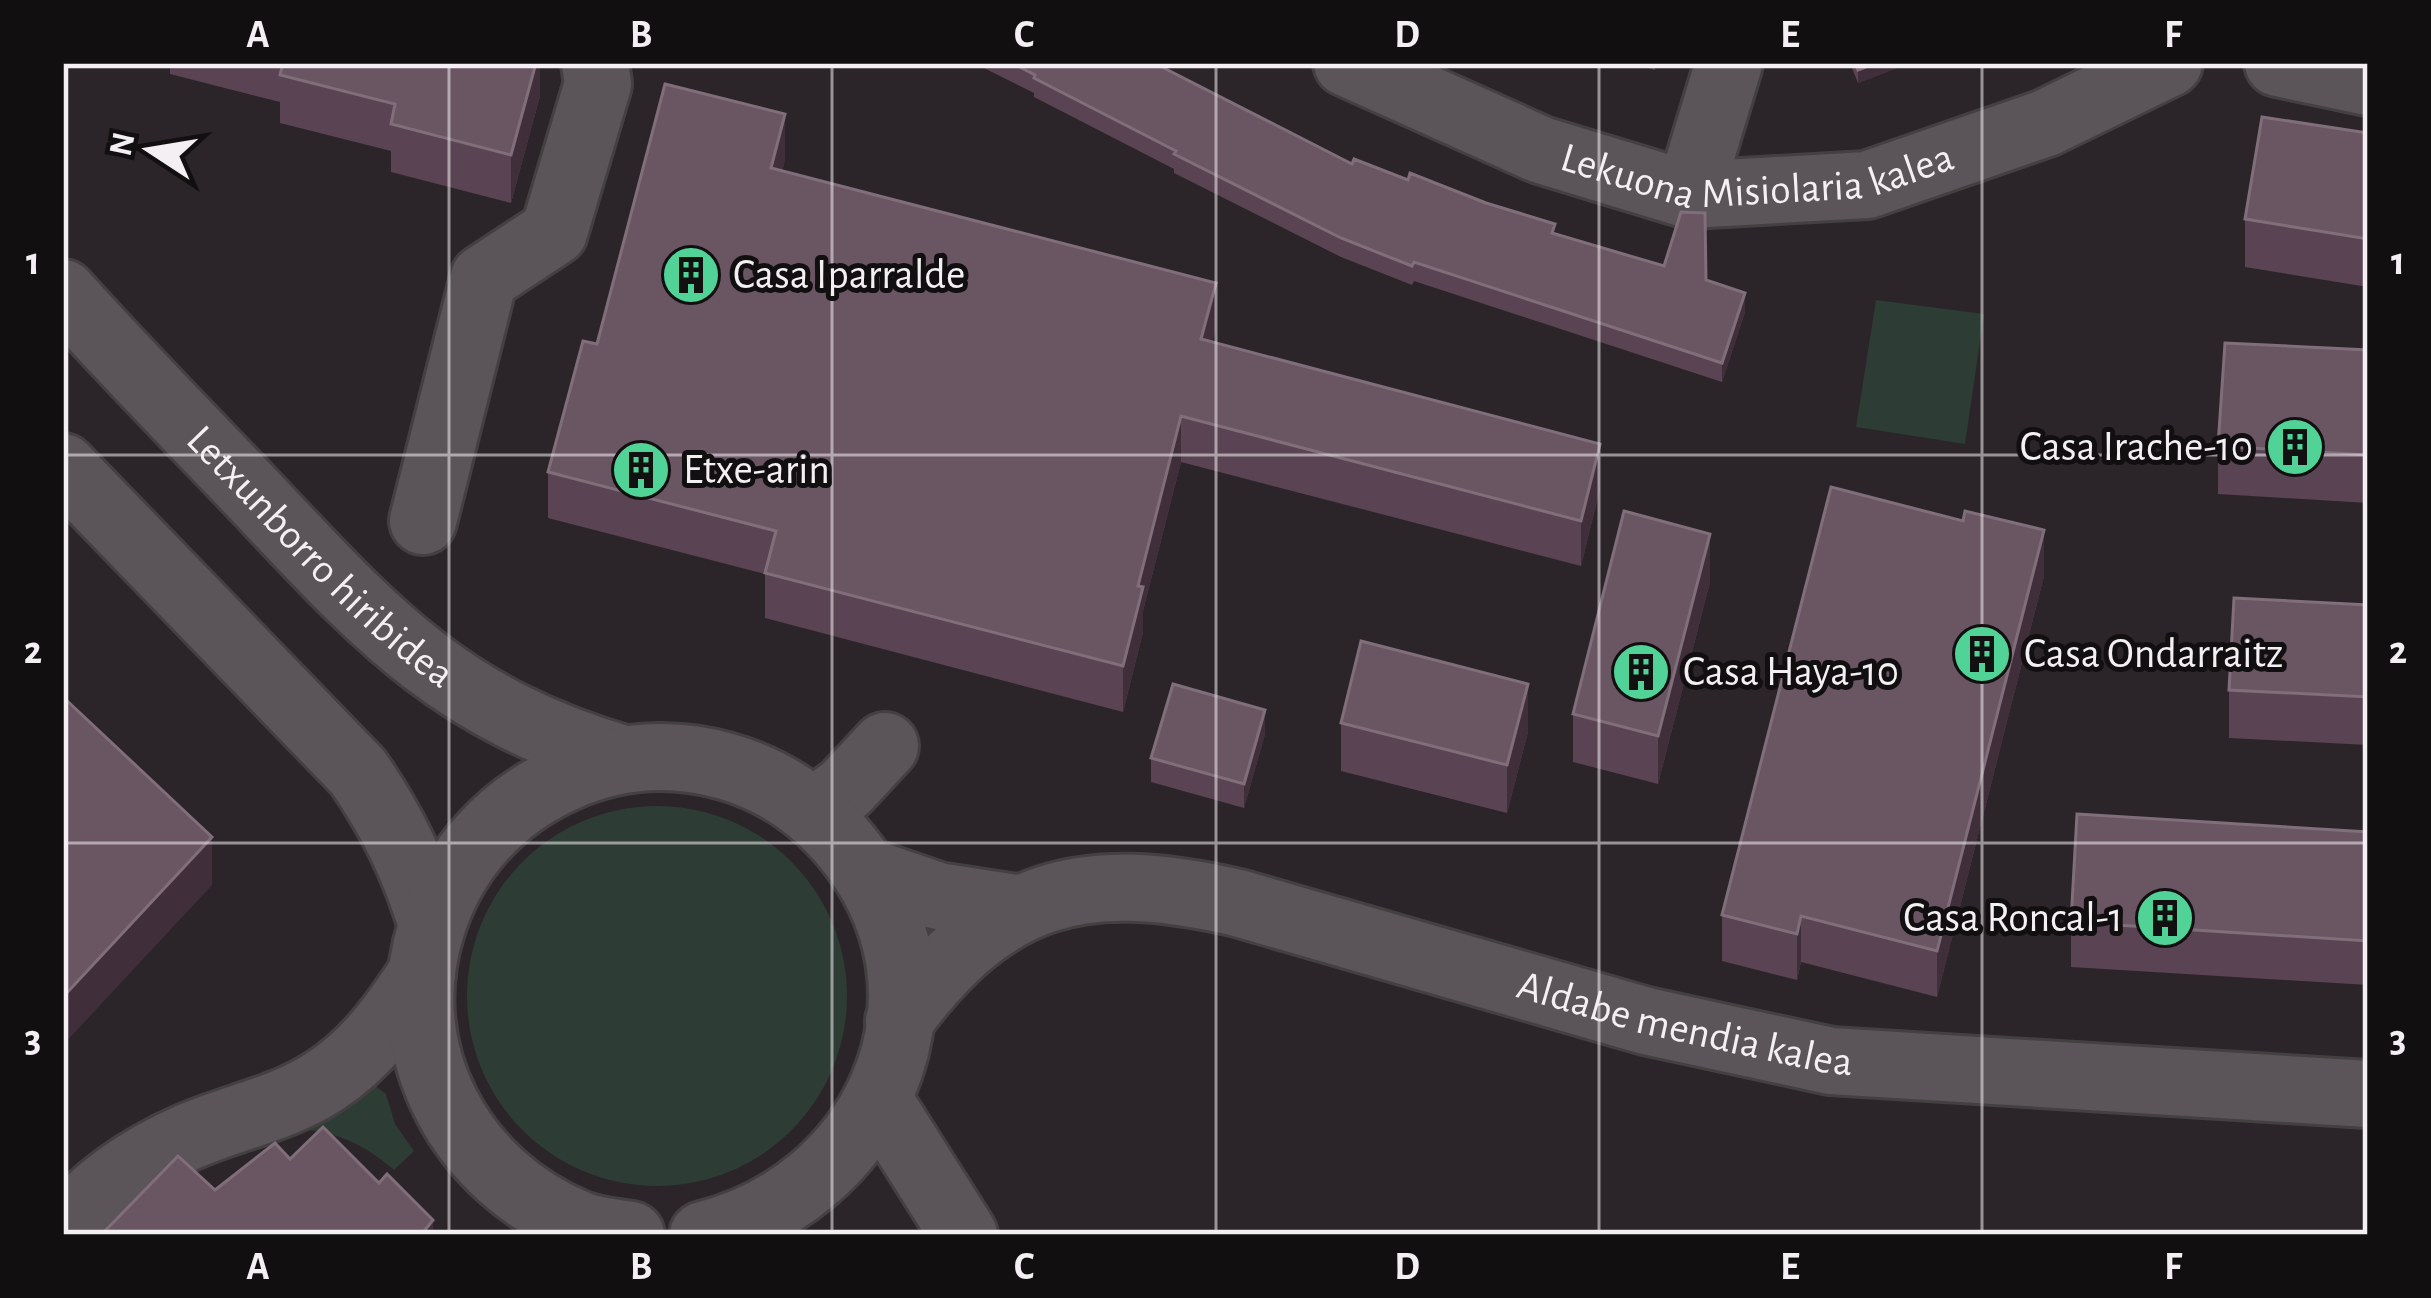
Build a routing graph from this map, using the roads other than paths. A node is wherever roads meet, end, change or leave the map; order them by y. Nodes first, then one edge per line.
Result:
1 (595, 63) edge
2 (1347, 63) edge
3 (1729, 63) edge
4 (2169, 63) edge
5 (2278, 63) edge
6 (2368, 82) edge
7 (1689, 195) junction
8 (63, 292) edge
9 (63, 467) edge
10 (423, 521) dead end
11 (885, 746) dead end
12 (623, 759) junction
13 (814, 812) junction
14 (865, 871) junction
15 (1016, 908) junction
16 (427, 949) junction
17 (899, 1022) junction
18 (2368, 1094) edge
19 (878, 1099) junction
20 (63, 1228) edge
21 (734, 1233) edge
22 (632, 1235) edge
23 (964, 1235) edge

1 - 10 street
2 - 7 street, Lekuona Misiolaria kalea
3 - 7 street
4 - 7 street, Lekuona Misiolaria kalea
5 - 6 street
8 - 12 street, Letxunborro hiribidea
9 - 16 street
11 - 13 street
12 - 13 street
12 - 16 street
13 - 14 street
14 - 15 street, Aldabe mendia kalea
14 - 17 street
15 - 17 street, Aldabe mendia kalea
15 - 18 street, Aldabe mendia kalea
16 - 20 street
16 - 22 street
17 - 19 street
19 - 21 street
19 - 23 street

